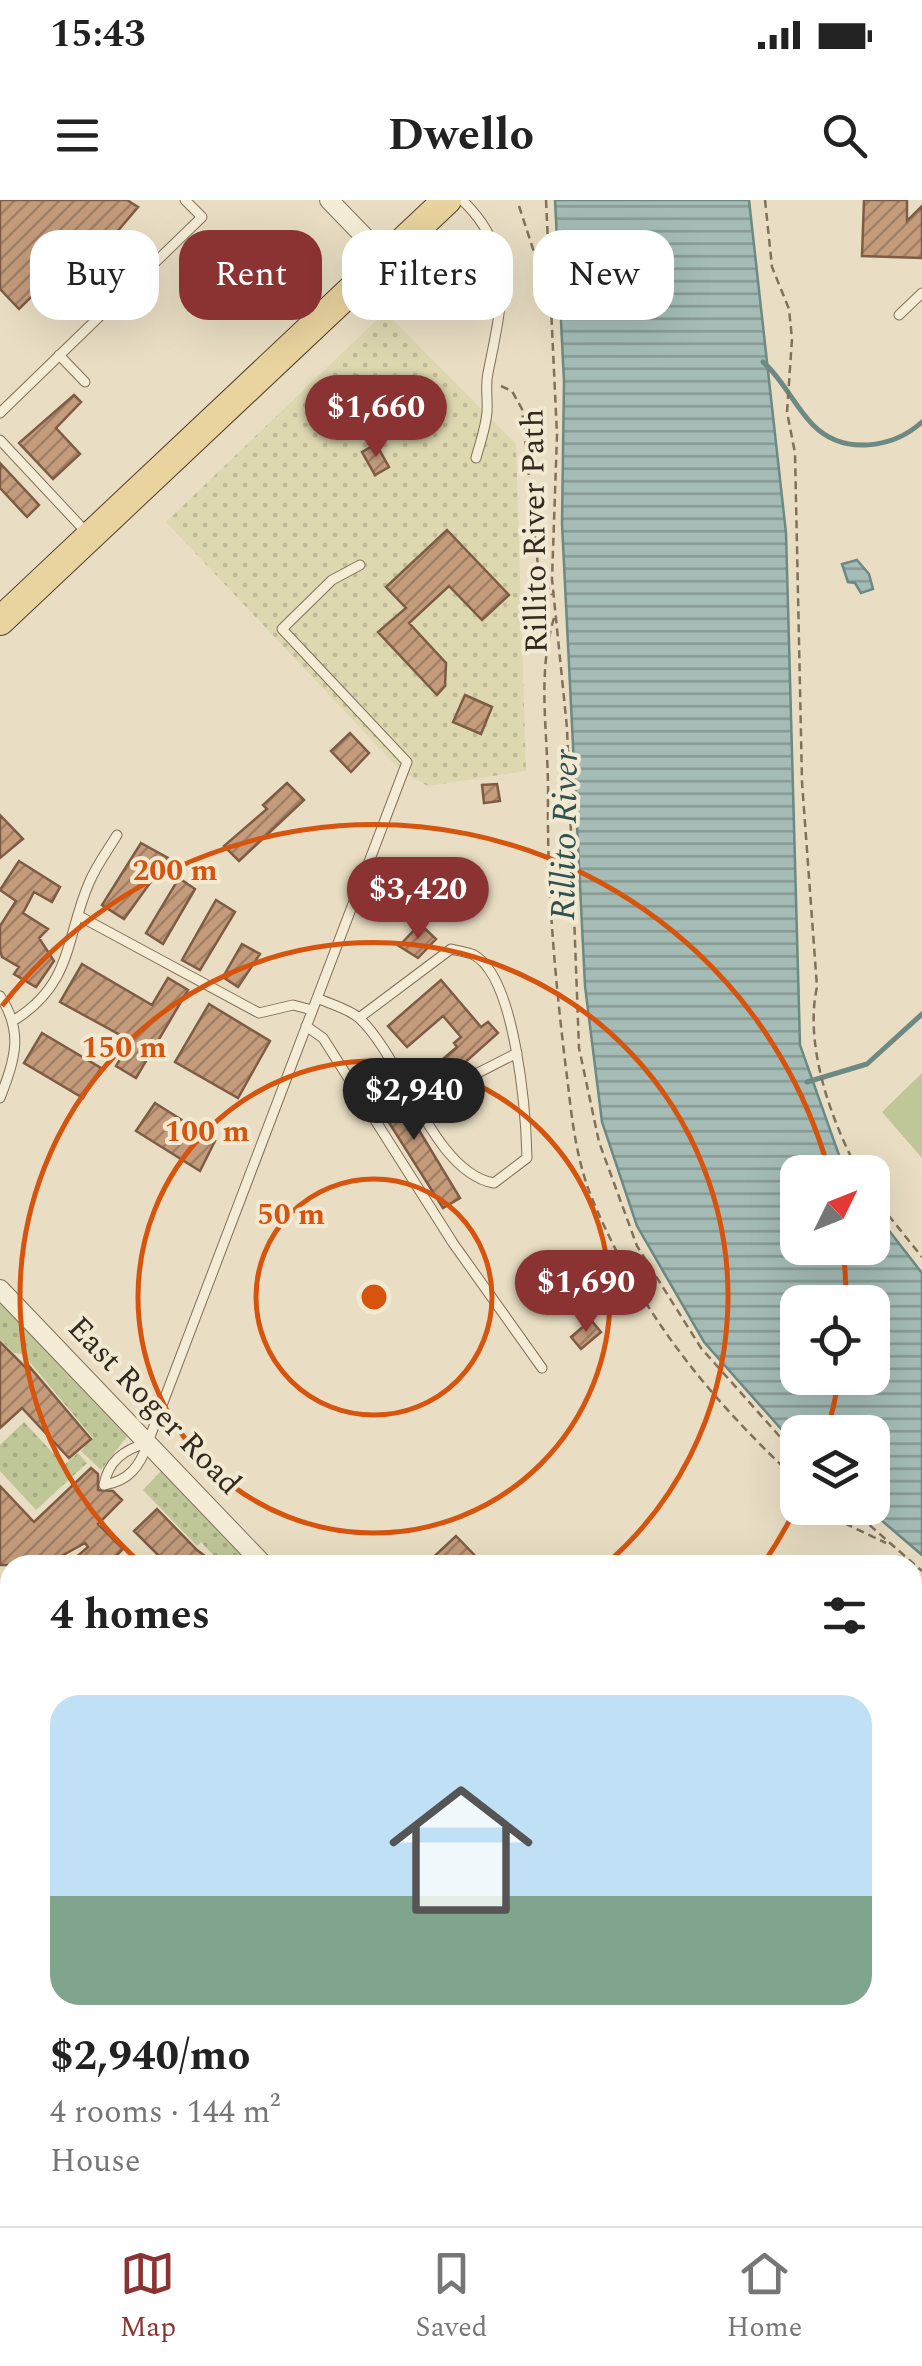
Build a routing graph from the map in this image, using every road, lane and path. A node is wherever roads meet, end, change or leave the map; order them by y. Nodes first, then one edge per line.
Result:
1 (185, 200) edge
2 (329, 200) edge
3 (447, 200) edge
4 (462, 200) edge
5 (546, 200) edge
6 (765, 200) edge
7 (519, 206) dead end
8 (358, 230) edge
9 (415, 230) edge
10 (546, 230) edge
11 (533, 249) edge
12 (922, 293) edge
13 (342, 299) edge
14 (899, 314) dead end
15 (549, 320) edge
16 (59, 355) junction
17 (486, 378) junction
18 (84, 382) dead end
19 (0, 413) edge
20 (0, 440) edge
21 (476, 458) dead end
22 (90, 536) junction
23 (360, 564) dead end
24 (554, 600) junction
25 (556, 614) junction
26 (0, 621) edge
27 (117, 835) dead end
28 (81, 917) junction
29 (0, 996) edge
30 (317, 998) junction
31 (312, 1010) junction
32 (359, 1018) junction
33 (16, 1019) junction
34 (306, 1026) junction
35 (517, 1054) junction
36 (0, 1098) edge
37 (417, 1104) junction
38 (849, 1155) edge
39 (890, 1217) edge
40 (922, 1257) edge
41 (0, 1289) edge
42 (542, 1368) dead end
43 (780, 1437) edge
44 (148, 1443) junction
45 (780, 1463) edge
46 (848, 1525) edge
47 (869, 1525) edge
48 (892, 1546) junction
49 (254, 1555) edge
50 (903, 1555) edge

1 - 16 lane
2 - 8 street
3 - 9 main road
4 - 17 lane
5 - 10 path, Rillito River Path
6 - 38 path
7 - 11 path
12 - 14 lane
13 - 22 main road
15 - 24 path, Rillito River Path
16 - 18 lane
16 - 19 lane
17 - 21 lane
17 - 24 path
20 - 22 lane
22 - 26 main road
23 - 30 lane
24 - 25 path, Rillito River Path
25 - 43 path, Rillito River Path
25 - 45 path
27 - 28 lane
28 - 31 lane
28 - 33 lane
29 - 33 lane
30 - 31 lane
30 - 32 lane
31 - 34 lane
32 - 35 lane
32 - 37 lane
33 - 36 lane
34 - 42 lane
34 - 44 lane
35 - 37 lane
35 - 37 lane
39 - 40 path
41 - 44 street, East Roger Road
44 - 44 lane
44 - 49 street, East Roger Road
46 - 48 path
47 - 48 path
48 - 50 path

